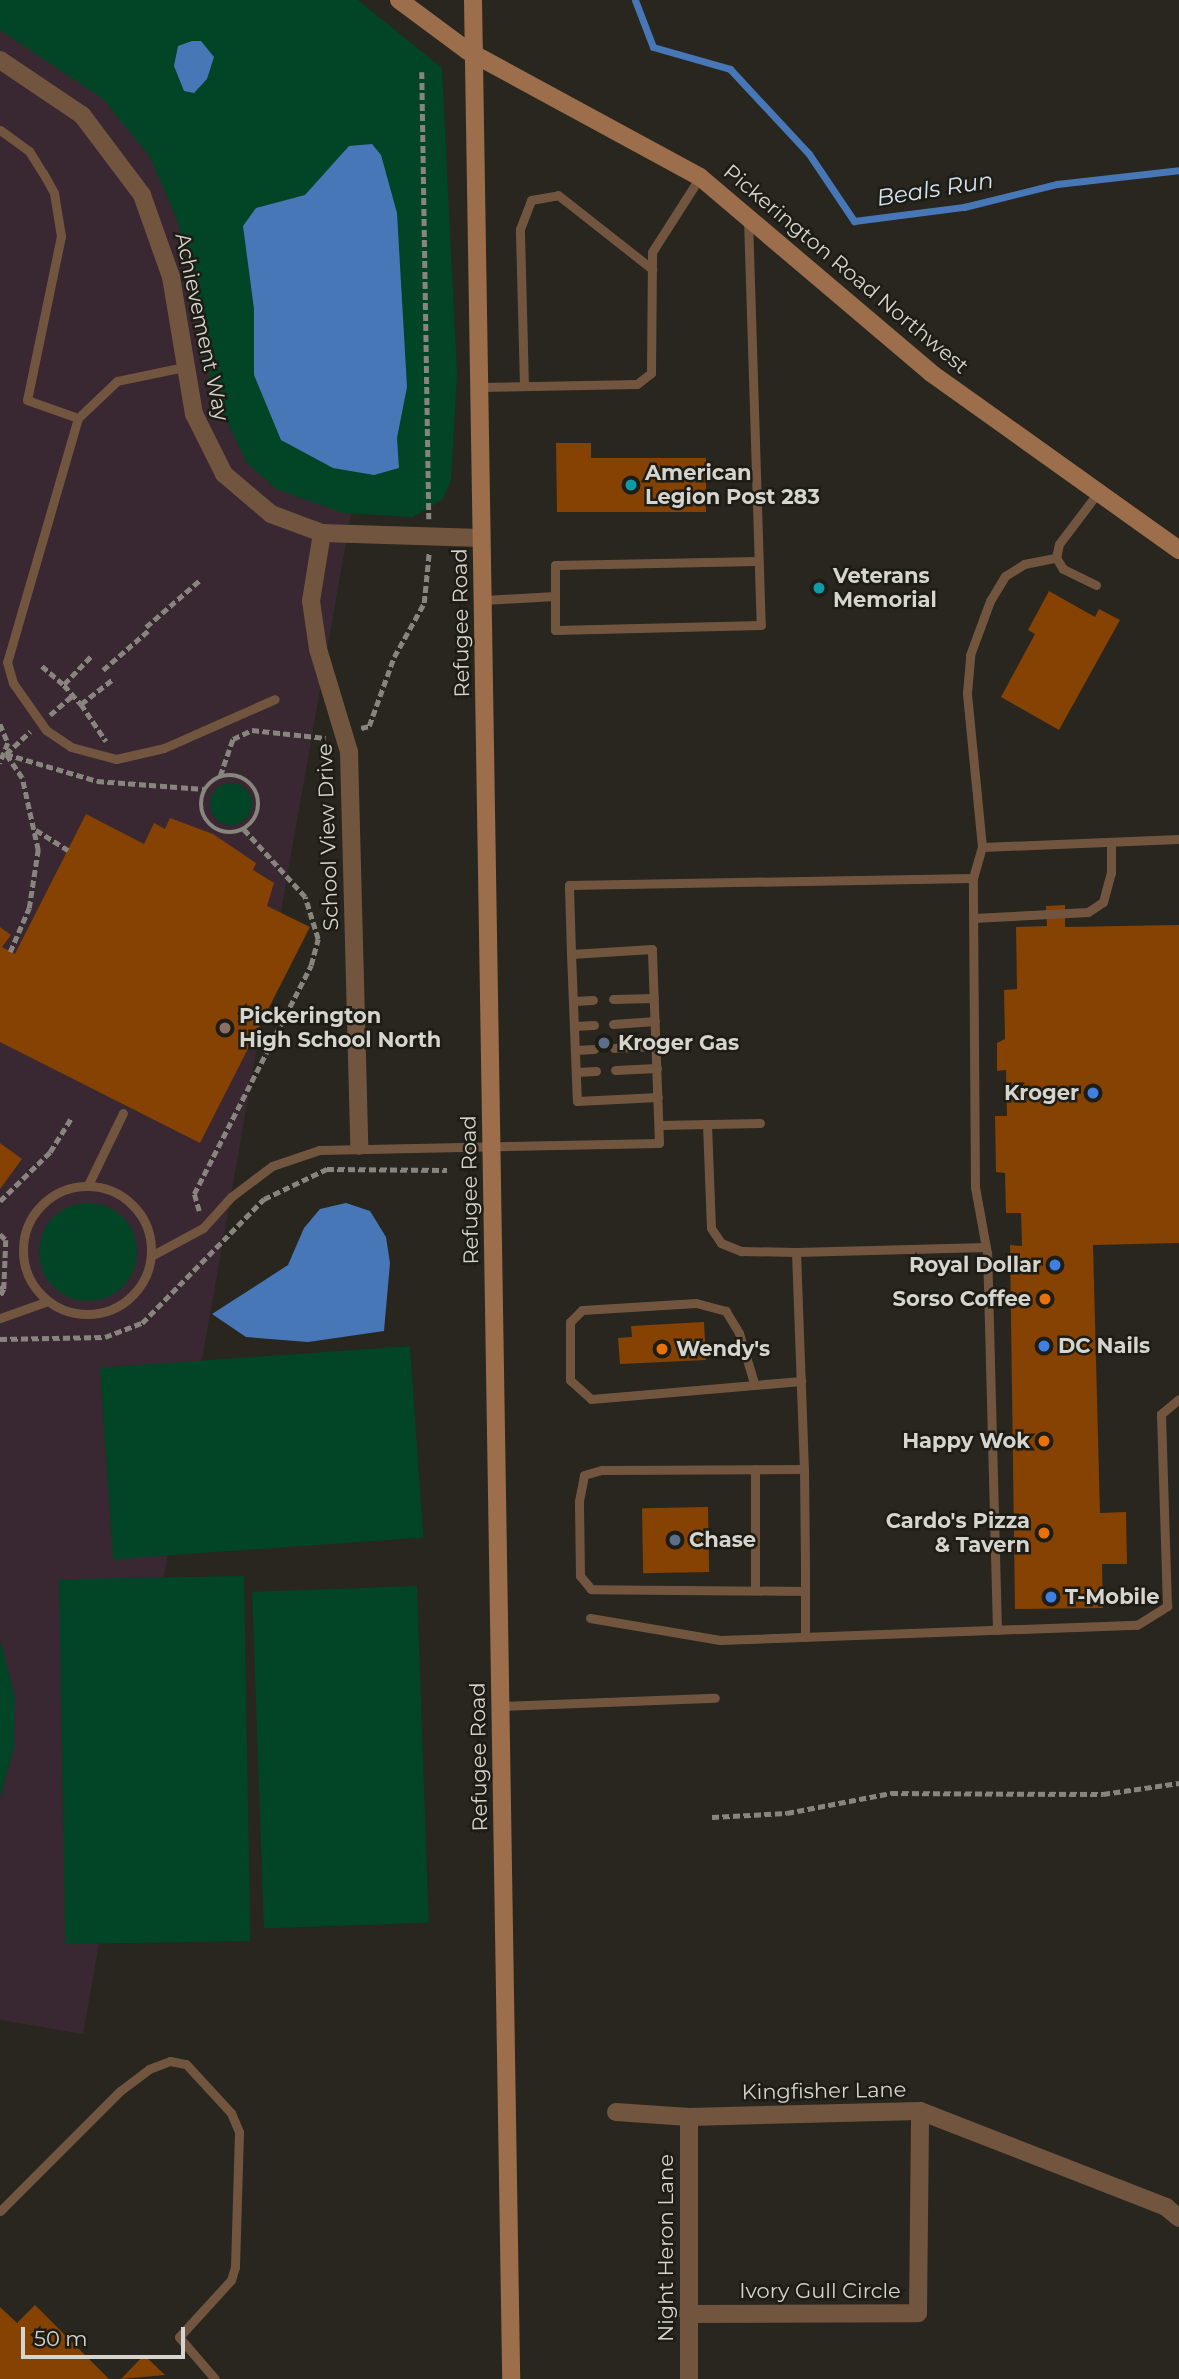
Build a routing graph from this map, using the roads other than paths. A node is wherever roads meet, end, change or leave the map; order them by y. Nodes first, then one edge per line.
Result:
1 (398, 0) edge
2 (472, 0) edge
3 (474, 55) junction
4 (0, 60) edge
5 (0, 130) edge
6 (700, 177) junction
7 (748, 212) junction
8 (652, 269) junction
9 (184, 367) junction
10 (524, 386) junction
11 (480, 387) junction
12 (78, 418) junction
13 (1096, 495) junction
14 (322, 533) junction
15 (481, 538) junction
16 (1179, 550) edge
17 (1056, 558) junction
18 (758, 561) junction
19 (1096, 585) dead end
20 (555, 596) junction
21 (484, 600) junction
22 (4, 664) edge
23 (275, 699) dead end
24 (1179, 839) edge
25 (1111, 842) junction
26 (982, 847) junction
27 (973, 878) junction
28 (973, 918) junction
29 (571, 954) junction
30 (654, 998) junction
31 (613, 999) dead end
32 (593, 1000) dead end
33 (573, 1001) junction
34 (655, 1021) junction
35 (613, 1024) dead end
36 (594, 1025) dead end
37 (574, 1026) junction
38 (656, 1046) junction
39 (614, 1048) dead end
40 (594, 1049) dead end
41 (575, 1050) junction
42 (657, 1068) junction
43 (615, 1070) dead end
44 (596, 1071) dead end
45 (576, 1072) junction
46 (659, 1097) junction
47 (123, 1113) dead end
48 (760, 1123) dead end
49 (707, 1124) junction
50 (659, 1125) junction
51 (359, 1146) junction
52 (492, 1147) junction
53 (88, 1185) junction
54 (986, 1247) junction
55 (796, 1252) junction
56 (151, 1256) junction
57 (48, 1301) junction
58 (0, 1318) edge
59 (801, 1381) junction
60 (754, 1383) junction
61 (1179, 1399) edge
62 (755, 1469) junction
63 (804, 1469) junction
64 (755, 1590) junction
65 (805, 1591) junction
66 (590, 1618) dead end
67 (997, 1630) junction
68 (805, 1637) junction
69 (715, 1698) dead end
70 (502, 1706) junction
71 (920, 2111) junction
72 (615, 2112) dead end
73 (689, 2117) junction
74 (0, 2211) edge
75 (1179, 2218) edge
76 (688, 2314) junction
77 (215, 2379) edge
78 (511, 2379) edge
79 (689, 2379) edge

1 - 3 main road, Pickerington Road Northwest
2 - 3 main road, Refugee Road
3 - 6 main road, Pickerington Road Northwest
3 - 11 main road, Refugee Road
4 - 9 street, Achievement Way
5 - 12 lane
6 - 7 main road, Pickerington Road Northwest
6 - 8 lane
7 - 13 main road, Pickerington Road Northwest
7 - 18 lane
8 - 10 lane
8 - 10 lane
9 - 12 lane
9 - 14 street, Achievement Way
10 - 11 lane
11 - 15 main road, Refugee Road
12 - 22 lane
13 - 16 main road, Pickerington Road Northwest
13 - 17 lane
14 - 15 street, Achievement Way
14 - 51 street, School View Drive
15 - 21 main road, Refugee Road
17 - 19 lane
17 - 26 lane
18 - 20 lane
18 - 20 lane
20 - 21 lane
21 - 52 main road, Refugee Road
22 - 23 lane
24 - 25 lane
25 - 26 lane
25 - 28 lane
26 - 27 lane
27 - 28 lane
27 - 29 lane
28 - 54 lane
29 - 30 lane
29 - 33 lane
30 - 31 lane
30 - 34 lane
32 - 33 lane
33 - 37 lane
34 - 35 lane
34 - 38 lane
36 - 37 lane
37 - 41 lane
38 - 39 lane
38 - 42 lane
40 - 41 lane
41 - 45 lane
42 - 43 lane
42 - 46 lane
44 - 45 lane
45 - 46 lane
46 - 50 lane
47 - 53 lane
48 - 49 lane
49 - 50 lane
49 - 55 lane
50 - 52 lane
51 - 52 lane
51 - 56 lane
52 - 70 main road, Refugee Road
53 - 56 lane
53 - 57 lane
54 - 55 lane
54 - 67 lane
55 - 59 lane
56 - 57 lane
57 - 58 lane
59 - 60 lane
59 - 63 lane
60 - 60 lane
61 - 67 lane
62 - 63 lane
62 - 64 lane
62 - 64 lane
63 - 65 lane
64 - 65 lane
65 - 68 lane
66 - 68 lane
67 - 68 lane
69 - 70 lane
70 - 78 main road, Refugee Road
71 - 73 street, Kingfisher Lane
71 - 75 street, Kingfisher Lane
71 - 76 street, Ivory Gull Circle
72 - 73 street, Kingfisher Lane
73 - 76 street, Night Heron Lane
74 - 77 lane
76 - 79 street, Night Heron Lane

